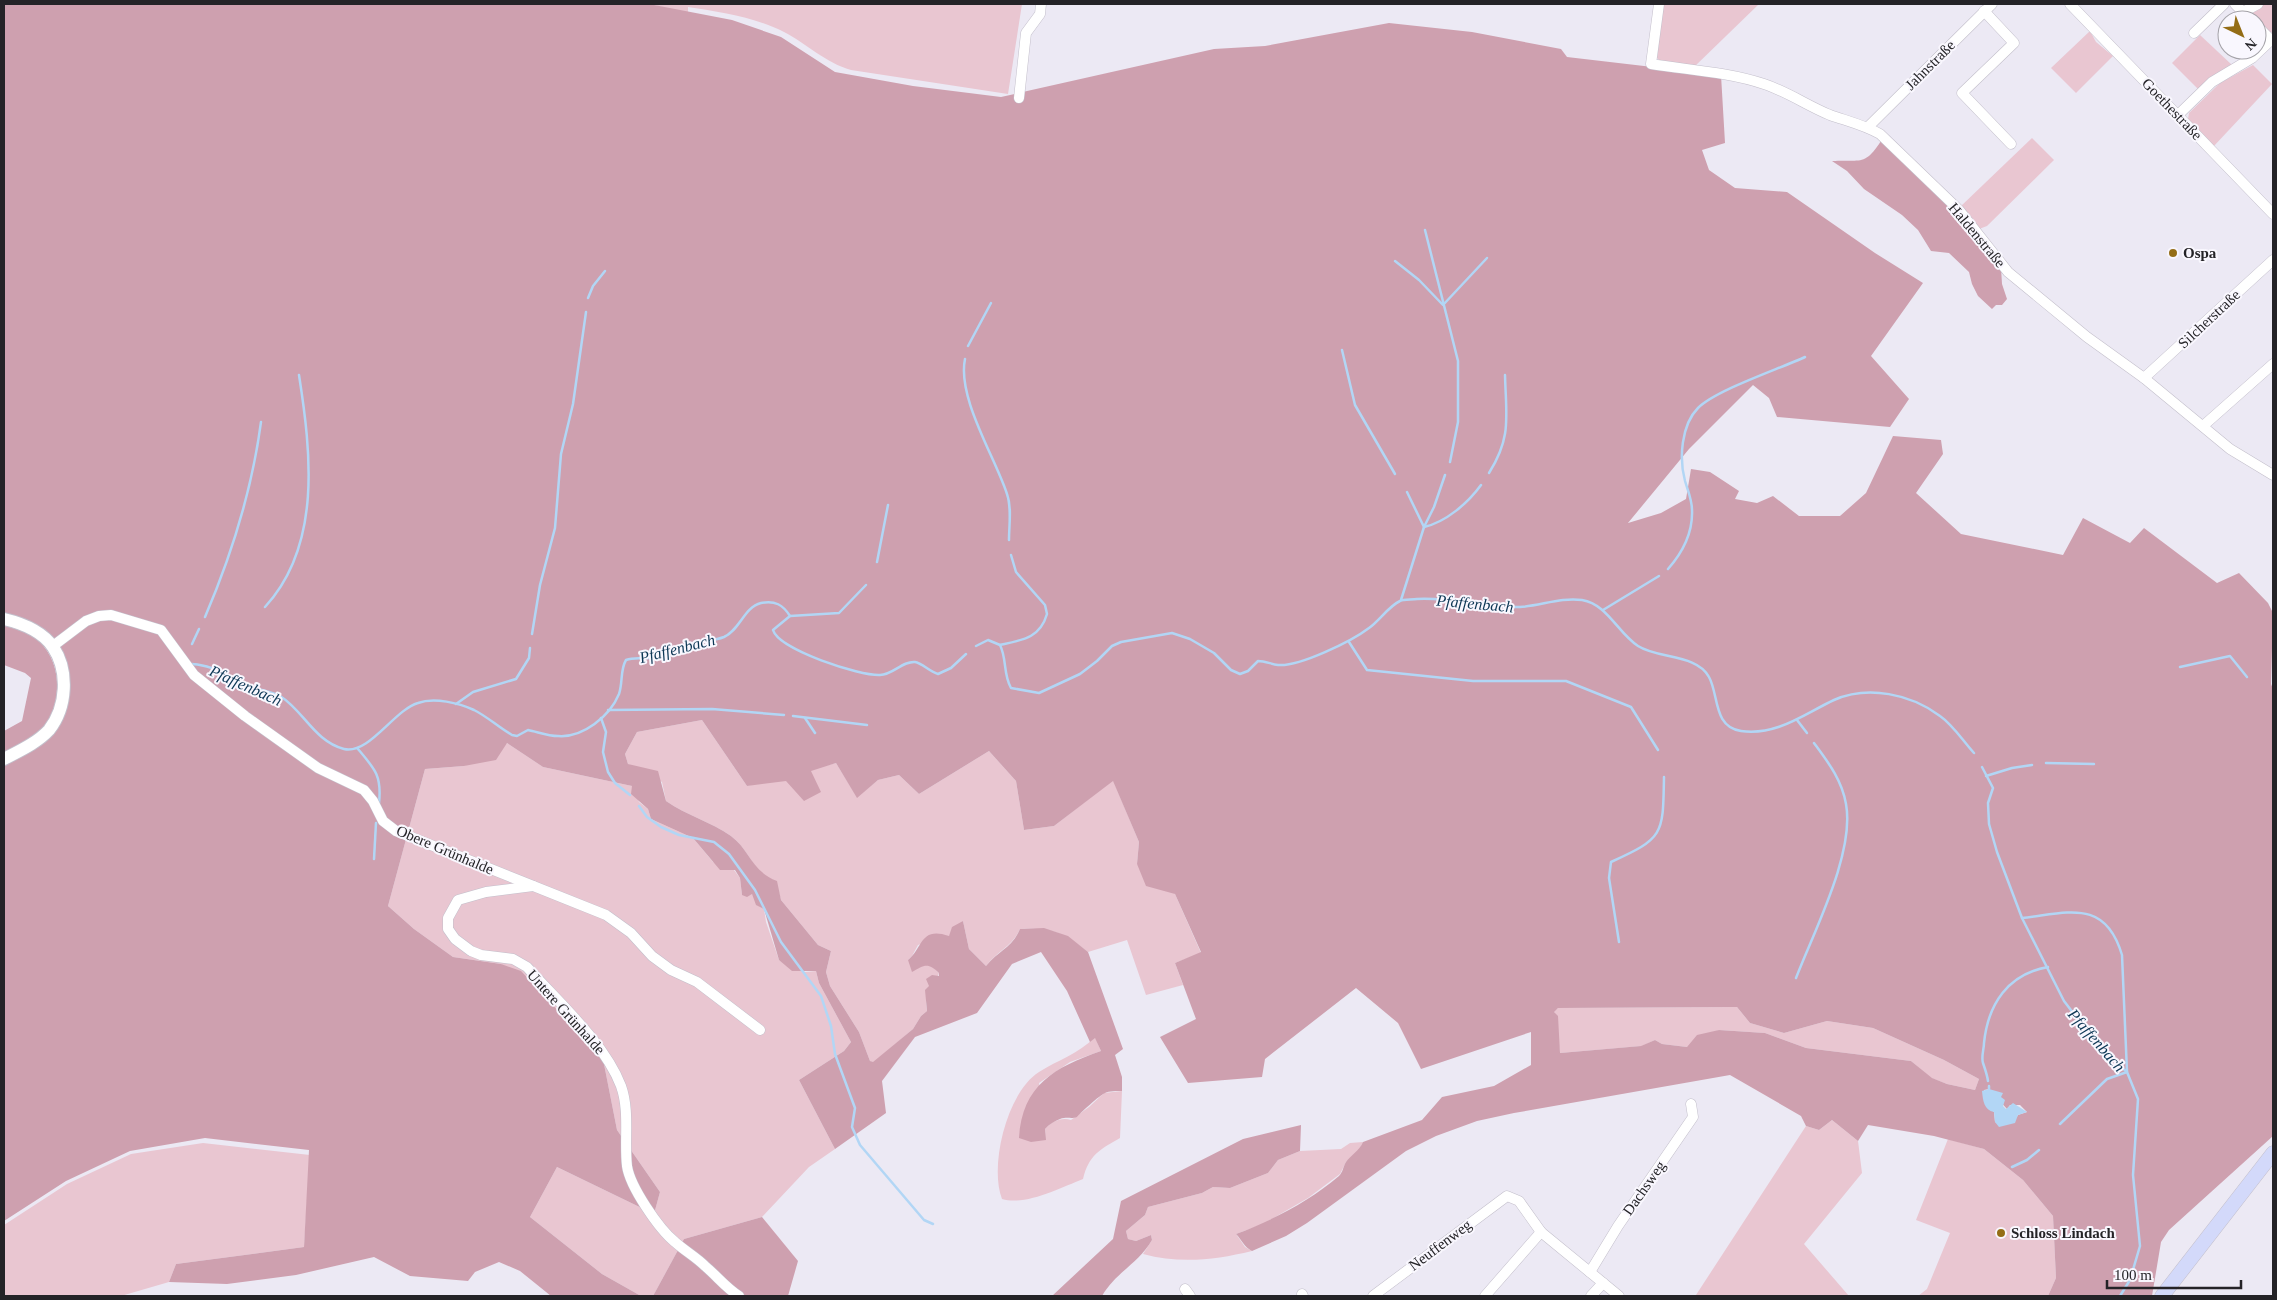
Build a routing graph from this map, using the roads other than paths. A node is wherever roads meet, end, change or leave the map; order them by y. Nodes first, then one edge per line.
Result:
1 (1041, 4) edge
2 (1659, 4) edge
3 (2070, 4) edge
4 (2224, 4) edge
5 (2258, 4) edge
6 (1988, 8) edge
7 (2247, 10) edge
8 (2194, 33) dead end
9 (2249, 60) edge
10 (1019, 98) dead end
11 (2178, 116) junction
12 (1868, 127) junction
13 (2011, 144) dead end
14 (2273, 214) edge
15 (2272, 264) edge
16 (2273, 364) edge
17 (2144, 378) junction
18 (2203, 426) junction
19 (2273, 475) edge
20 (4, 619) edge
21 (53, 646) junction
22 (4, 759) edge
23 (534, 885) junction
24 (760, 1030) dead end
25 (1692, 1104) dead end
26 (2273, 1153) edge
27 (1541, 1232) junction
28 (1590, 1272) junction
29 (1603, 1284) junction
30 (739, 1296) edge
31 (1373, 1296) edge
32 (1485, 1296) edge
33 (1591, 1296) edge
34 (1619, 1296) edge
35 (2162, 1296) edge

1 - 10 street
2 - 12 street, Haldenstraße
3 - 11 street, Goethestraße
4 - 8 street
5 - 7 street
6 - 12 street, Jahnstraße
6 - 13 street
9 - 11 street
11 - 14 street, Goethestraße
12 - 17 street, Haldenstraße
15 - 17 street, Silcherstraße
16 - 18 street
17 - 18 street, Haldenstraße
18 - 19 street, Haldenstraße
20 - 21 street
21 - 22 street
21 - 23 street, Obere Grünhalde
23 - 24 street, Obere Grünhalde
23 - 30 street, Untere Grünhalde
25 - 28 street, Dachsweg
26 - 35 main road
27 - 28 street
27 - 31 street, Neuffenweg
27 - 32 street
28 - 29 street
29 - 33 street
29 - 34 street

